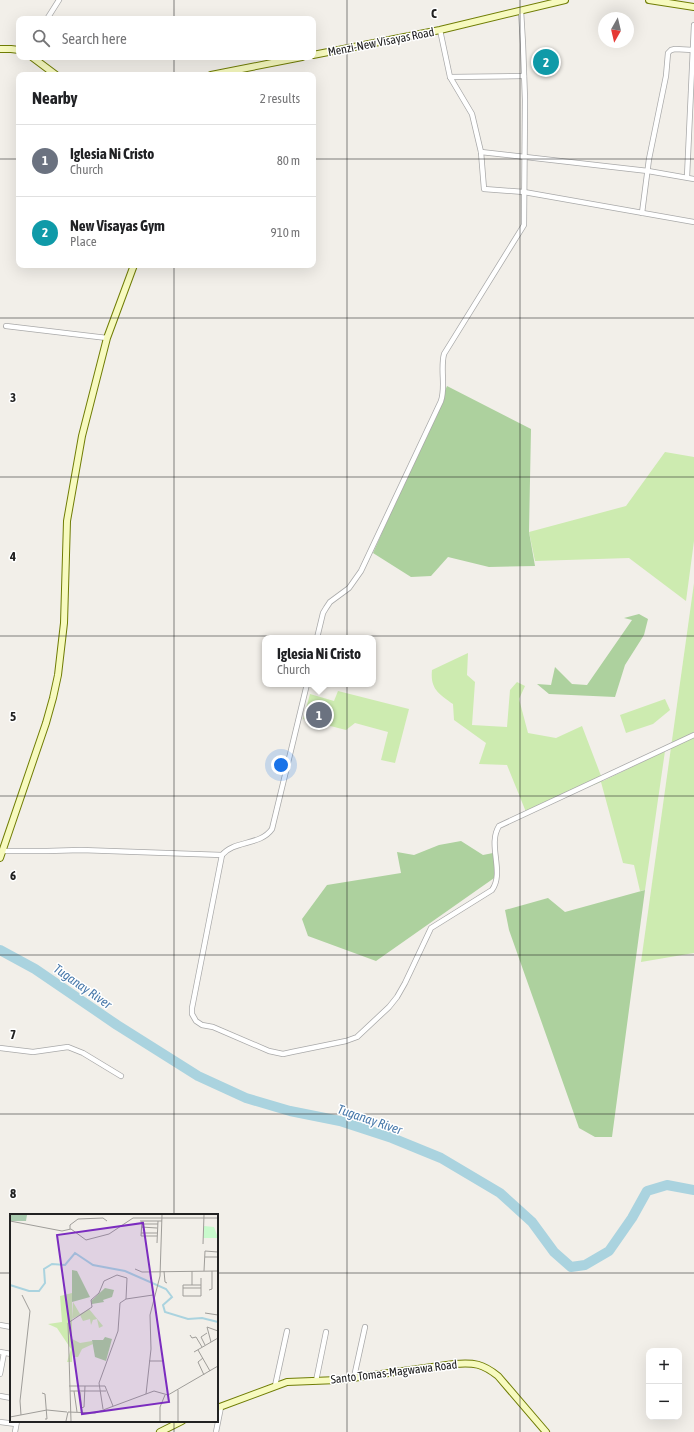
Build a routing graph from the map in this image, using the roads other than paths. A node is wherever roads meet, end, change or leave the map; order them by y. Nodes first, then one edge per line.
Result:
1 (59, 0) edge
2 (565, 0) edge
3 (649, 0) edge
4 (672, 2) edge
5 (694, 7) edge
6 (521, 11) junction
7 (49, 16) edge
8 (694, 25) edge
9 (440, 30) junction
10 (0, 49) edge
11 (16, 50) edge
12 (693, 50) junction
13 (316, 54) edge
14 (36, 60) edge
15 (287, 60) edge
16 (52, 72) edge
17 (226, 72) edge
18 (524, 76) junction
19 (450, 77) junction
20 (481, 152) junction
21 (524, 156) junction
22 (648, 170) junction
23 (687, 177) junction
24 (694, 179) edge
25 (524, 192) junction
26 (642, 213) junction
27 (694, 222) edge
28 (133, 268) edge
29 (6, 326) dead end
30 (107, 338) junction
31 (318, 635) edge
32 (306, 687) edge
33 (694, 735) edge
34 (3, 851) junction
35 (222, 856) junction
36 (0, 858) edge
37 (0, 1048) edge
38 (121, 1076) dead end
39 (0, 1325) edge
40 (10, 1327) edge
41 (365, 1327) dead end
42 (287, 1331) dead end
43 (326, 1332) dead end
44 (2, 1352) edge
45 (0, 1374) edge
46 (354, 1378) junction
47 (316, 1381) junction
48 (275, 1386) junction
49 (0, 1396) edge
50 (10, 1398) edge
51 (219, 1407) edge
52 (0, 1422) edge
53 (180, 1422) edge
54 (217, 1422) edge
55 (17, 1423) edge
56 (15, 1432) edge
57 (160, 1432) edge
58 (216, 1432) edge
59 (546, 1432) edge

1 - 7 street
2 - 6 main road, Menzi-New Visayas Road
3 - 4 main road
4 - 5 main road
6 - 9 main road, Menzi-New Visayas Road
6 - 18 street
8 - 12 street
9 - 13 main road, Menzi-New Visayas Road
9 - 19 street
10 - 11 main road
12 - 22 street
12 - 23 street
14 - 16 main road
15 - 17 main road
18 - 19 street
18 - 21 street
19 - 20 street
20 - 21 street
20 - 25 street
21 - 22 street
21 - 25 street
22 - 23 street
22 - 26 street
23 - 24 street
25 - 26 street
25 - 31 street
26 - 27 street
28 - 30 main road
29 - 30 street
30 - 34 main road
32 - 35 street
33 - 35 street
34 - 35 street
34 - 36 main road
37 - 38 street
39 - 40 street
41 - 46 street
42 - 48 street
43 - 47 street
44 - 45 street
46 - 47 main road, Santo Tomas-Magwawa Road
46 - 59 main road, Santo Tomas-Magwawa Road
47 - 48 main road, Santo Tomas-Magwawa Road
48 - 51 main road, Santo Tomas-Magwawa Road
49 - 50 street
52 - 55 street
53 - 57 main road
54 - 58 street
55 - 56 street

